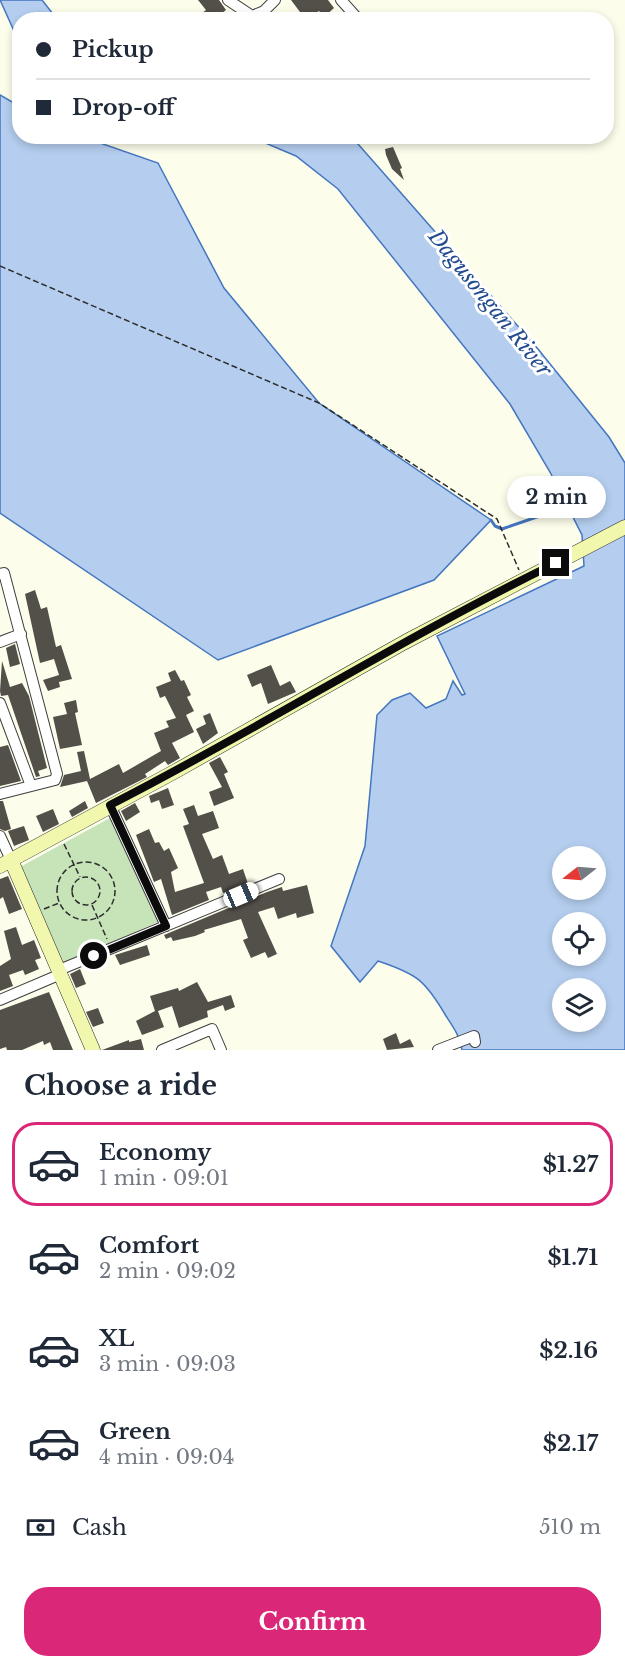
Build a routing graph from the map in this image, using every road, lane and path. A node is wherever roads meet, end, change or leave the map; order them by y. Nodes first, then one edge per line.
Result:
1 (228, 0) edge
2 (275, 0) edge
3 (341, 0) edge
4 (250, 12) edge
5 (264, 12) edge
6 (352, 12) edge
7 (0, 266) edge
8 (625, 527) edge
9 (0, 574) edge
10 (523, 579) junction
11 (21, 634) junction
12 (0, 642) edge
13 (0, 703) edge
14 (31, 786) junction
15 (0, 794) edge
16 (110, 805) junction
17 (59, 833) junction
18 (0, 836) edge
19 (5, 863) edge
20 (74, 865) junction
21 (80, 878) junction
22 (279, 879) dead end
23 (59, 903) junction
24 (92, 904) junction
25 (35, 913) junction
26 (98, 919) junction
27 (166, 926) junction
28 (111, 948) junction
29 (60, 972) junction
30 (0, 1000) edge
31 (475, 1042) dead end
32 (93, 1050) edge
33 (162, 1050) edge
34 (221, 1050) edge
35 (438, 1050) edge

1 - 4 street
2 - 5 street
3 - 6 street
7 - 10 path
8 - 10 main road
9 - 11 street
10 - 16 main road
11 - 12 street
11 - 14 street
13 - 14 street
14 - 15 street
16 - 17 main road
16 - 27 street
17 - 19 main road
17 - 20 path
18 - 19 street
19 - 25 main road
20 - 21 path
20 - 23 path
20 - 26 path
21 - 24 path
21 - 24 path
22 - 27 street
23 - 25 path
23 - 26 path
24 - 26 path
25 - 29 main road
26 - 28 path
27 - 28 street
28 - 29 street
29 - 30 street
29 - 32 main road
31 - 35 street
33 - 34 street

